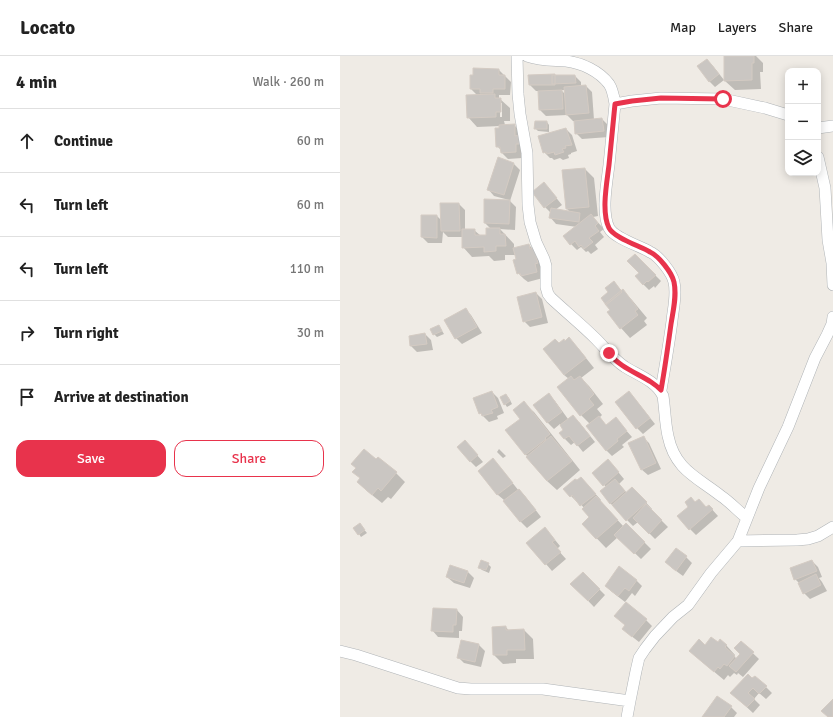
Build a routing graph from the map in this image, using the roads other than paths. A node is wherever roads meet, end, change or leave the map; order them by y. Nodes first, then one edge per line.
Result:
1 (517, 56) edge
2 (527, 56) edge
3 (615, 104) junction
4 (785, 115) edge
5 (833, 126) edge
6 (821, 128) edge
7 (821, 170) edge
8 (833, 285) edge
9 (833, 317) edge
10 (661, 390) junction
11 (747, 518) junction
12 (833, 527) edge
13 (738, 541) junction
14 (340, 650) edge
15 (630, 701) junction
16 (628, 717) edge

1 - 10 street
2 - 3 street
3 - 4 street
3 - 10 street
5 - 6 street
7 - 8 street
9 - 11 street
10 - 11 street
11 - 13 street
12 - 13 street
13 - 15 street
14 - 15 street
15 - 16 street

